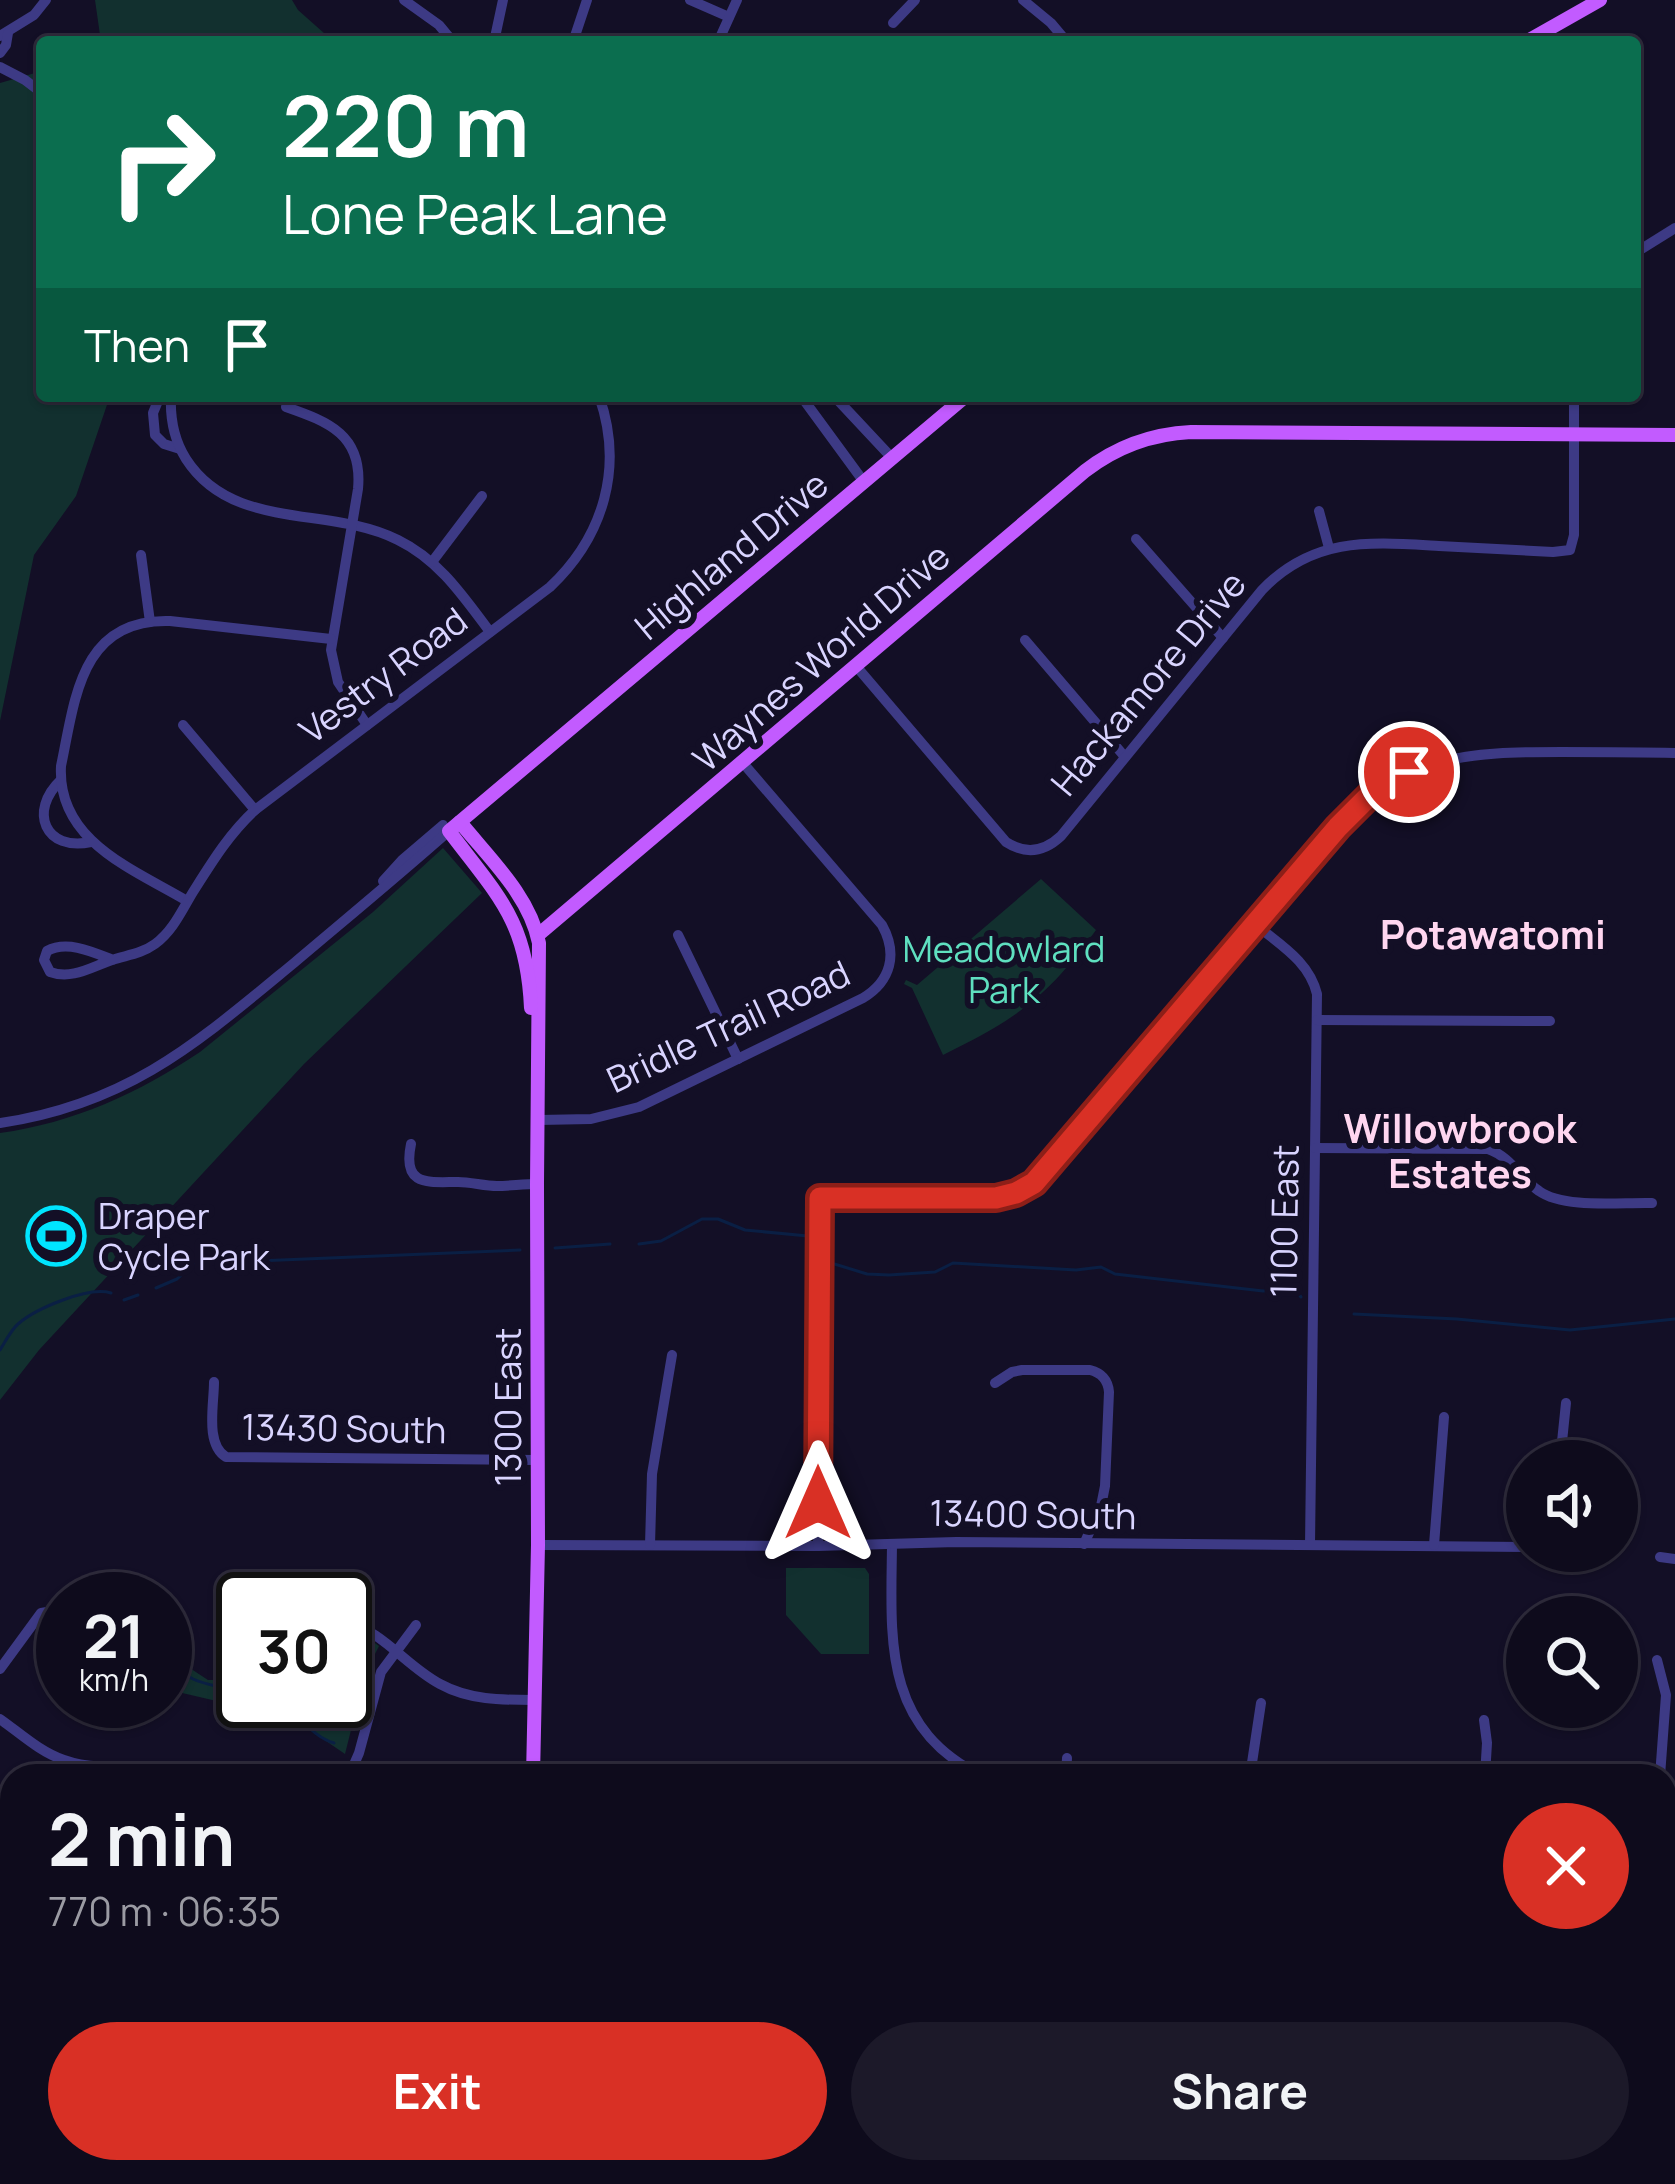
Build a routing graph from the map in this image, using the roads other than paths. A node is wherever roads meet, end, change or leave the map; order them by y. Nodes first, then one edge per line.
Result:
1 (46, 0) edge
2 (404, 0) edge
3 (503, 0) edge
4 (586, 0) edge
5 (690, 0) edge
6 (737, 0) edge
7 (915, 0) edge
8 (1023, 0) edge
9 (1600, 0) edge
10 (729, 16) junction
11 (893, 23) dead end
12 (4, 34) edge
13 (1053, 35) edge
14 (448, 36) edge
15 (495, 36) edge
16 (575, 36) edge
17 (721, 36) edge
18 (1537, 36) edge
19 (0, 53) edge
20 (0, 67) edge
21 (36, 89) edge
22 (1675, 229) edge
23 (1641, 249) edge
24 (158, 402) edge
25 (171, 402) edge
26 (600, 402) edge
27 (806, 402) edge
28 (840, 402) edge
29 (959, 402) edge
30 (1574, 402) edge
31 (286, 406) dead end
32 (1574, 434) junction
33 (1675, 435) edge
34 (180, 449) junction
35 (892, 458) junction
36 (864, 482) junction
37 (482, 496) dead end
38 (1319, 511) dead end
39 (352, 524) junction
40 (1136, 538) dead end
41 (1329, 548) junction
42 (141, 555) dead end
43 (432, 562) junction
44 (150, 622) junction
45 (490, 632) junction
46 (1222, 638) junction
47 (332, 639) junction
48 (1025, 640) dead end
49 (856, 667) junction
50 (183, 725) dead end
51 (367, 725) junction
52 (1674, 753) edge
53 (1125, 757) junction
54 (535, 759) junction
55 (743, 763) junction
56 (61, 780) junction
57 (255, 810) junction
58 (450, 826) junction
59 (91, 842) junction
60 (498, 870) junction
61 (188, 901) junction
62 (1255, 924) junction
63 (519, 933) junction
64 (538, 935) junction
65 (678, 935) dead end
66 (113, 960) junction
67 (1317, 1020) junction
68 (1550, 1021) dead end
69 (539, 1038) junction
70 (738, 1058) junction
71 (539, 1120) junction
72 (0, 1124) edge
73 (411, 1144) dead end
74 (1315, 1148) junction
75 (536, 1184) junction
76 (1652, 1203) dead end
77 (672, 1355) dead end
78 (214, 1382) dead end
79 (995, 1383) dead end
80 (1566, 1403) dead end
81 (1444, 1417) dead end
82 (1562, 1440) edge
83 (538, 1460) junction
84 (892, 1544) junction
85 (1084, 1544) junction
86 (538, 1545) junction
87 (650, 1545) junction
88 (1310, 1545) junction
89 (1434, 1545) junction
90 (818, 1546) junction
91 (1506, 1547) edge
92 (1660, 1557) dead end
93 (1675, 1558) edge
94 (36, 1619) edge
95 (416, 1625) dead end
96 (372, 1633) edge
97 (395, 1650) junction
98 (1657, 1660) dead end
99 (0, 1669) edge
100 (533, 1700) junction
101 (1262, 1703) dead end
102 (0, 1719) edge
103 (1484, 1720) dead end
104 (1670, 1724) edge
105 (1067, 1758) dead end
106 (65, 1764) edge
107 (354, 1764) edge
108 (533, 1764) edge
109 (961, 1764) edge
110 (1067, 1764) edge
111 (1252, 1764) edge
112 (1486, 1764) edge
113 (1662, 1764) edge

1 - 12 street
2 - 14 street
3 - 15 street
4 - 16 street
5 - 10 street
6 - 10 street
7 - 11 street
8 - 13 street
9 - 18 main road
10 - 17 street
12 - 19 street
20 - 21 street
22 - 23 street
24 - 34 street
25 - 34 street
26 - 45 street, Vestry Road
27 - 36 street
28 - 35 street
29 - 35 main road, Highland Drive
30 - 32 street
31 - 39 street
32 - 33 main road, Waynes World Drive
32 - 41 street, Hackamore Drive
32 - 49 main road, Waynes World Drive
34 - 39 street
35 - 36 main road, Highland Drive
36 - 54 main road, Highland Drive
37 - 43 street
38 - 41 street
39 - 43 street
39 - 47 street
40 - 46 street
41 - 46 street, Hackamore Drive
42 - 44 street
43 - 45 street
44 - 47 street
44 - 56 street
45 - 51 street, Vestry Road
46 - 53 street, Hackamore Drive
47 - 51 street
48 - 53 street
49 - 53 street, Hackamore Drive
49 - 55 main road, Waynes World Drive
50 - 57 street
51 - 57 street, Vestry Road
52 - 62 street
54 - 58 main road, Highland Drive
54 - 60 main road
55 - 64 main road, Waynes World Drive
55 - 70 street, Bridle Trail Road
56 - 59 street
56 - 59 street
57 - 61 street, Vestry Road
58 - 60 main road, 1300 East
58 - 63 main road, 1300 East
58 - 72 street, Highland Drive
59 - 61 street
60 - 64 main road, 1300 East
61 - 66 street, Vestry Road
62 - 67 street, 1100 East
62 - 90 street
63 - 64 main road
63 - 69 main road, 1300 East
64 - 69 main road, 1300 East
65 - 70 street
66 - 66 street, Vestry Road
67 - 68 street
67 - 74 street, 1100 East
69 - 71 main road, 1300 East
70 - 71 street, Bridle Trail Road
71 - 75 main road, 1300 East
73 - 75 street
74 - 76 street
74 - 88 street, 1100 East
75 - 83 main road, 1300 East
77 - 87 street
78 - 83 street, 13430 South
79 - 85 street
80 - 82 street
81 - 89 street
83 - 86 main road, 1300 East
84 - 85 street, 13400 South
84 - 90 street, 13400 South
84 - 109 street
85 - 88 street, 13400 South
86 - 87 street, 13400 South
86 - 100 main road, 1300 East
87 - 90 street, 13400 South
88 - 89 street, 13400 South
89 - 91 street, 13400 South
92 - 93 street
94 - 99 street
95 - 97 street
96 - 97 street
97 - 100 street
97 - 107 street
98 - 104 street
100 - 108 main road, 1300 East
101 - 111 street
102 - 106 street
103 - 112 street
104 - 113 street
105 - 110 street

